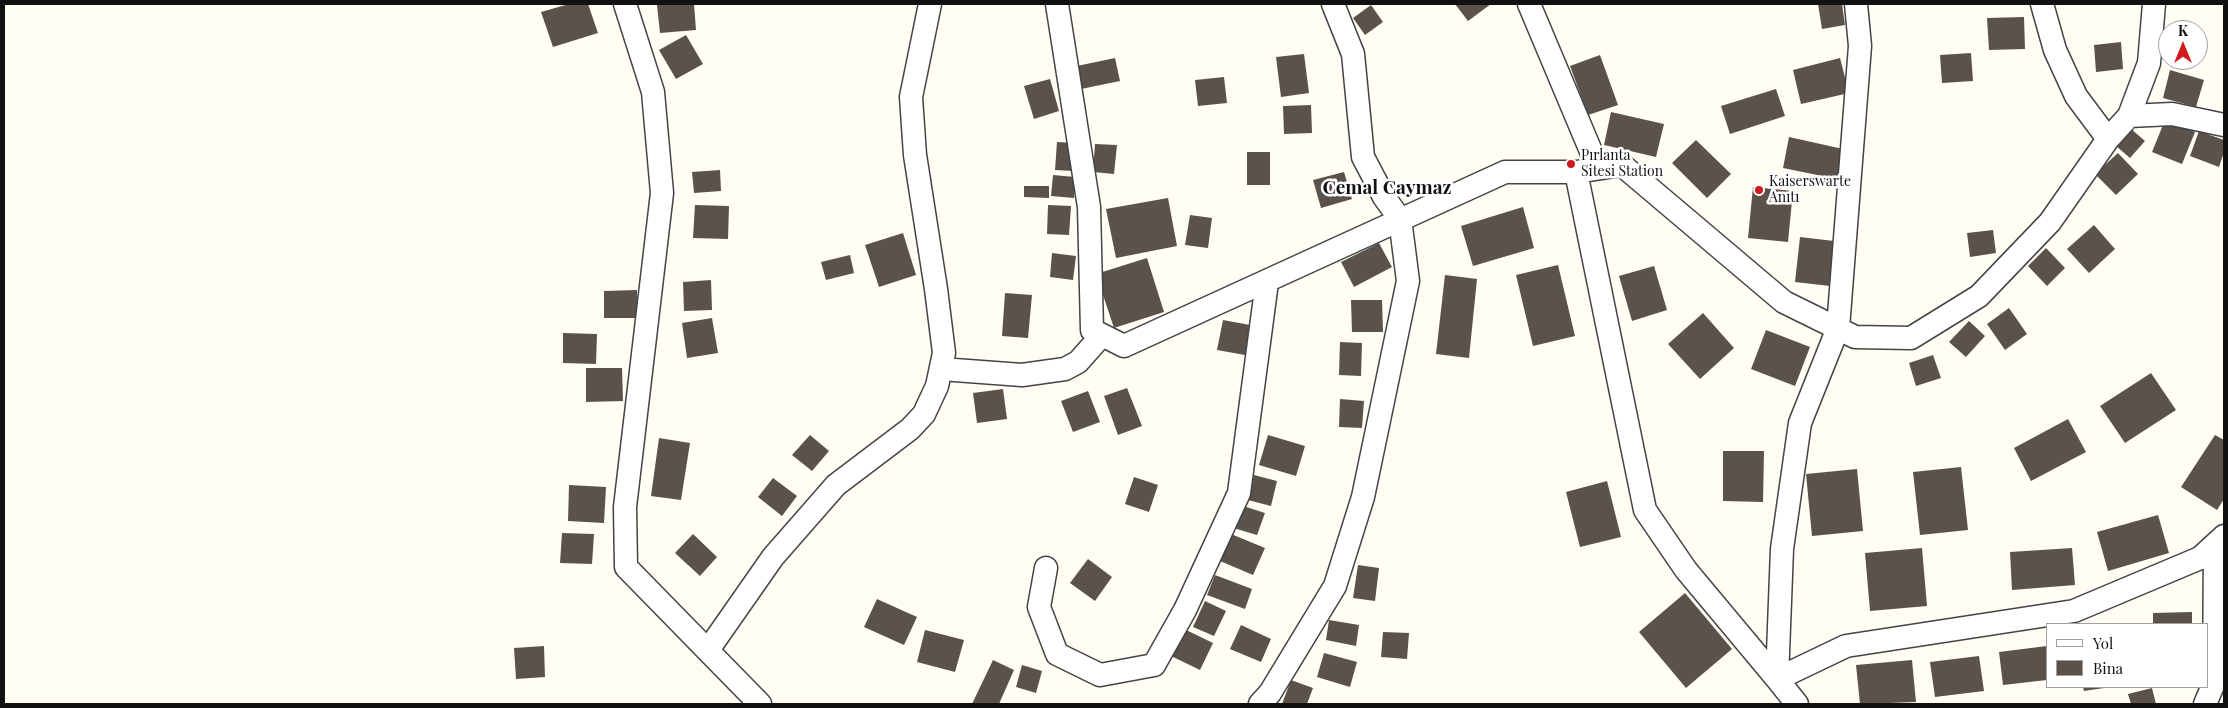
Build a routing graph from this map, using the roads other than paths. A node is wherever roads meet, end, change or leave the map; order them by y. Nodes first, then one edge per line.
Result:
1 (625, 4) edge
2 (930, 4) edge
3 (1057, 4) edge
4 (1332, 4) edge
5 (1529, 4) edge
6 (1856, 4) edge
7 (2042, 4) edge
8 (2154, 4) edge
9 (2129, 116) junction
10 (2224, 125) edge
11 (2108, 139) junction
12 (1598, 168) junction
13 (1576, 172) junction
14 (1400, 219) junction
15 (1267, 282) junction
16 (1838, 328) junction
17 (1102, 335) junction
18 (941, 369) junction
19 (2220, 540) edge
20 (1046, 568) dead end
21 (708, 650) junction
22 (1777, 678) junction
23 (760, 704) edge
24 (1260, 704) edge
25 (1797, 704) edge
26 (2205, 704) edge

1 - 21 street
2 - 18 street
3 - 17 street
4 - 14 street
5 - 12 street
6 - 16 street
7 - 11 street
8 - 9 street
9 - 10 street
9 - 11 street
11 - 16 street
12 - 13 street
12 - 16 street
13 - 14 street
13 - 22 street
14 - 15 street
14 - 24 street
15 - 17 street
15 - 20 street
16 - 22 street
17 - 18 street
18 - 21 street
19 - 22 street
19 - 26 street
21 - 23 street
22 - 25 street

